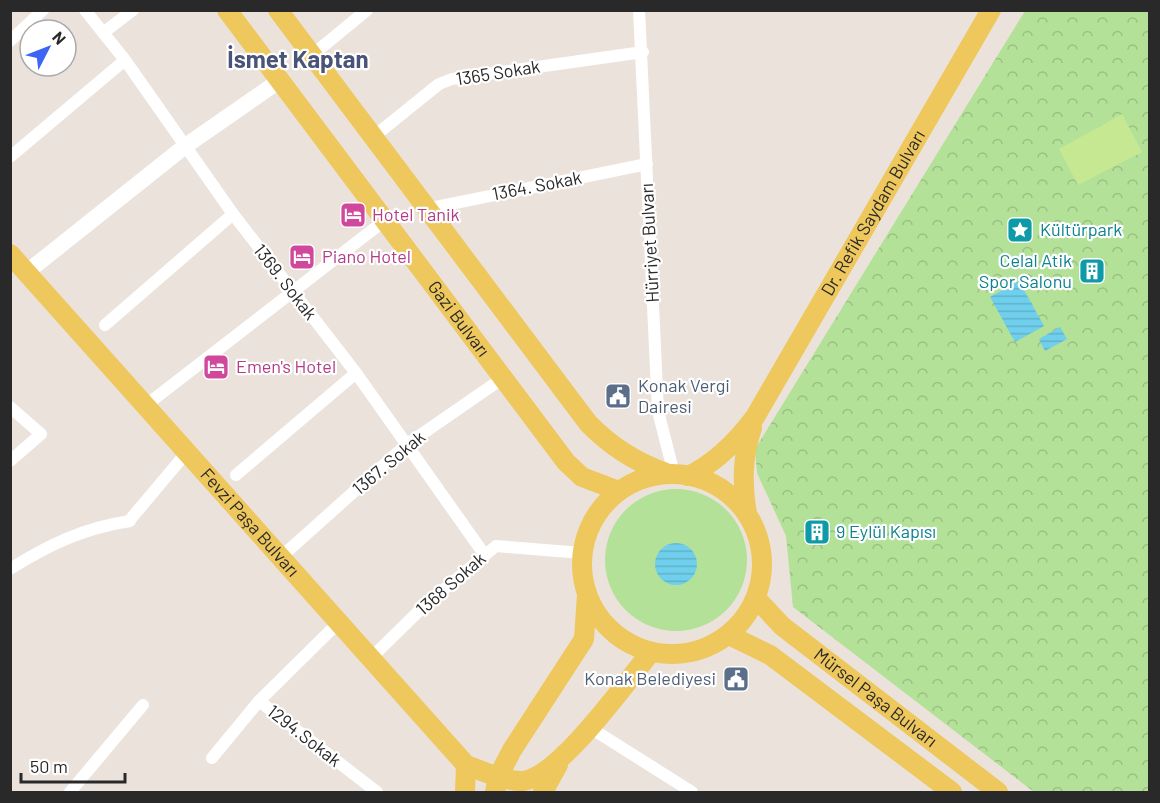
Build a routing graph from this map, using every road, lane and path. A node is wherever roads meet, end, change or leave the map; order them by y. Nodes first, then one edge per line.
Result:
1 (43, 10) edge
2 (85, 10) edge
3 (134, 10) edge
4 (227, 10) edge
5 (278, 10) edge
6 (367, 10) edge
7 (639, 10) edge
8 (989, 11) edge
9 (104, 33) junction
10 (10, 41) edge
11 (643, 51) junction
12 (311, 56) junction
13 (125, 60) junction
14 (279, 81) junction
15 (372, 138) junction
16 (184, 147) junction
17 (10, 157) edge
18 (647, 164) junction
19 (426, 209) junction
20 (233, 214) junction
21 (384, 221) junction
22 (10, 254) edge
23 (27, 272) junction
24 (292, 292) junction
25 (105, 325) dead end
26 (356, 373) junction
27 (503, 378) junction
28 (145, 406) junction
29 (10, 407) edge
30 (755, 417) junction
31 (406, 445) junction
32 (187, 452) junction
33 (10, 461) edge
34 (676, 474) junction
35 (236, 475) dead end
36 (619, 492) junction
37 (747, 514) junction
38 (582, 553) junction
39 (484, 554) junction
40 (281, 557) junction
41 (10, 569) edge
42 (587, 594) junction
43 (756, 598) junction
44 (339, 622) junction
45 (729, 635) junction
46 (651, 652) junction
47 (370, 659) junction
48 (259, 701) junction
49 (143, 705) dead end
50 (589, 727) junction
51 (212, 758) dead end
52 (562, 758) junction
53 (466, 765) junction
54 (497, 785) edge
55 (70, 792) edge
56 (377, 792) edge
57 (465, 792) edge
58 (543, 792) edge
59 (692, 792) edge
60 (952, 792) edge
61 (998, 792) edge

1 - 10 street
2 - 9 street, 1369. Sokak
3 - 9 street
4 - 14 main road, Gazi Bulvarı
5 - 12 main road
6 - 12 street
7 - 11 street, Hürriyet Bulvarı
8 - 30 main road, Dr. Refik Saydam Bulvarı
9 - 13 street, 1369. Sokak
11 - 15 street, 1365 Sokak
11 - 18 street, Hürriyet Bulvarı
12 - 15 main road
13 - 16 street, 1369. Sokak
13 - 17 street
14 - 16 street
14 - 21 main road, Gazi Bulvarı
15 - 19 main road
16 - 20 street, 1369. Sokak
16 - 23 street
18 - 19 street, 1364. Sokak
18 - 34 street, Hürriyet Bulvarı
19 - 34 main road
20 - 24 street, 1369. Sokak
20 - 25 street
21 - 24 street
21 - 27 main road, Gazi Bulvarı
22 - 23 main road, Fevzi Paşa Bulvarı
23 - 28 main road, Fevzi Paşa Bulvarı
24 - 26 street, 1369. Sokak
24 - 28 street
26 - 31 street, 1369. Sokak
26 - 35 street
27 - 31 street, 1367. Sokak
27 - 36 main road, Gazi Bulvarı
28 - 32 main road, Fevzi Paşa Bulvarı
29 - 33 street
30 - 34 main road
30 - 37 main road
31 - 39 street, 1369. Sokak
31 - 40 street, 1367. Sokak
32 - 40 main road, Fevzi Paşa Bulvarı
32 - 41 street
34 - 36 main road
34 - 37 main road
36 - 38 main road
37 - 43 main road
38 - 39 street, 1368 Sokak
38 - 42 main road
39 - 47 street, 1368 Sokak
40 - 44 main road, Fevzi Paşa Bulvarı
42 - 46 main road
42 - 54 main road
43 - 45 main road
43 - 61 main road, Mürsel Paşa Bulvarı
44 - 47 main road, Fevzi Paşa Bulvarı
44 - 48 street
45 - 46 main road
45 - 60 main road, Mürsel Paşa Bulvarı
46 - 50 main road
47 - 53 main road, Fevzi Paşa Bulvarı
48 - 51 street
48 - 56 street, 1294.Sokak
49 - 55 street
50 - 52 main road
50 - 59 street
52 - 54 main road, Fevzi Paşa Bulvarı
52 - 58 main road
53 - 54 main road, Fevzi Paşa Bulvarı
53 - 57 main road

